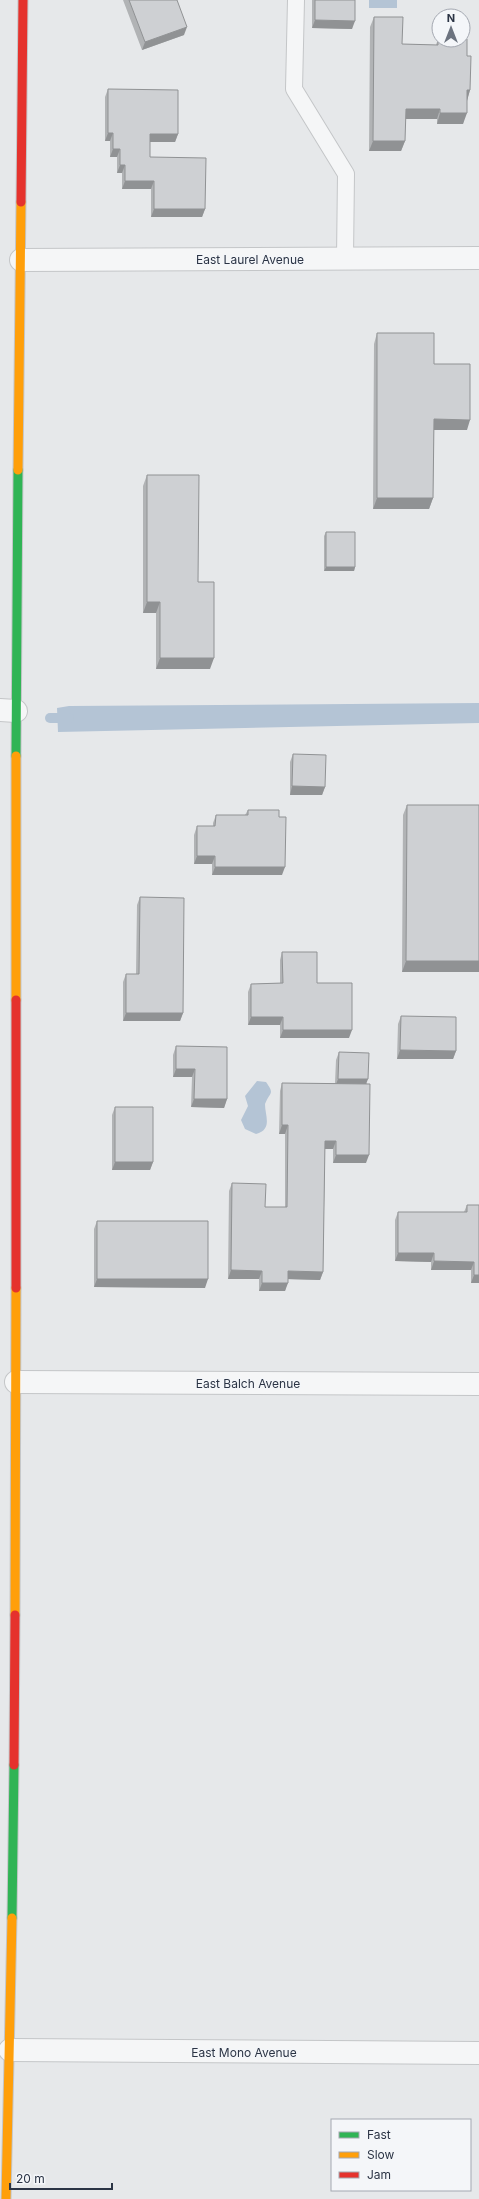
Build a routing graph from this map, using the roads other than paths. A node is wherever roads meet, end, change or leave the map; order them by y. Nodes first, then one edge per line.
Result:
1 (23, 0) edge
2 (296, 0) edge
3 (345, 258) junction
4 (479, 258) edge
5 (21, 260) junction
6 (8, 710) edge
7 (16, 1382) junction
8 (479, 1384) edge
9 (10, 2050) junction
10 (479, 2053) edge
11 (6, 2199) edge

1 - 5 street
2 - 3 lane
3 - 4 street, East Laurel Avenue
3 - 5 street, East Laurel Avenue
5 - 6 street
6 - 7 street
7 - 8 street, East Balch Avenue
7 - 9 street
9 - 10 street, East Mono Avenue
9 - 11 street

